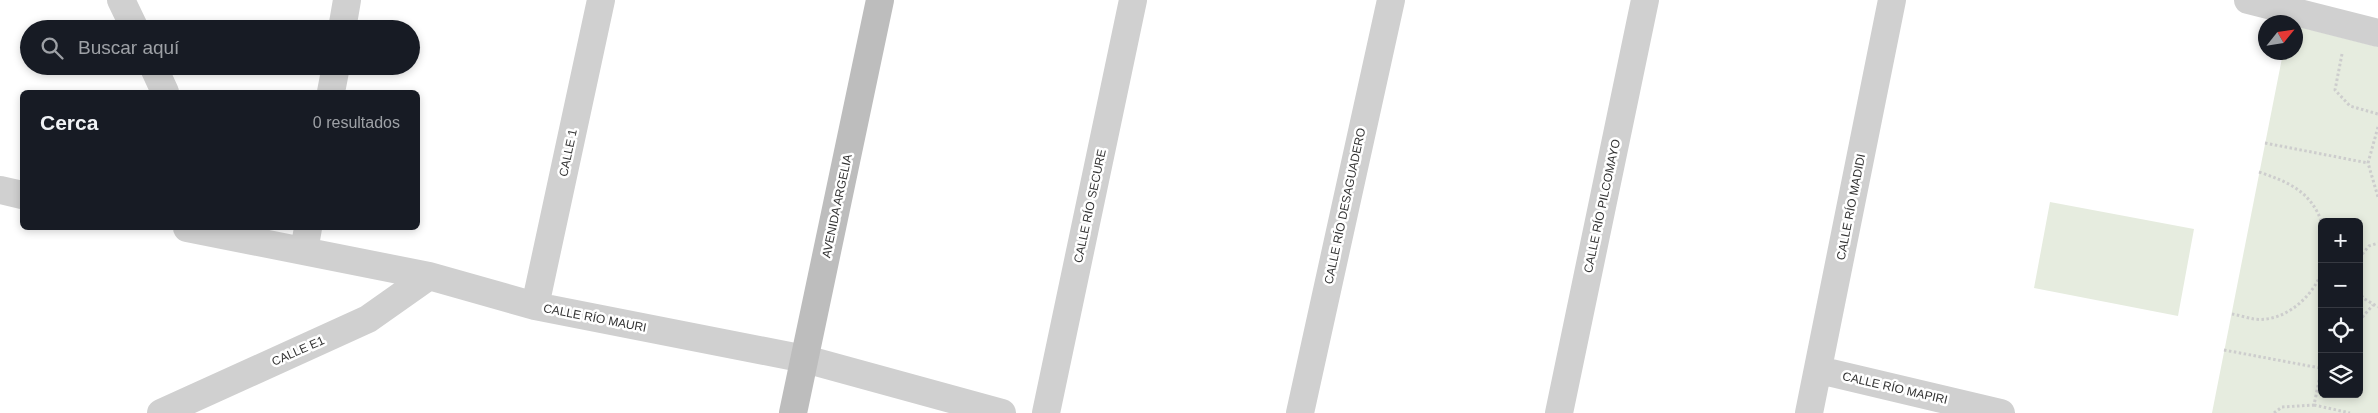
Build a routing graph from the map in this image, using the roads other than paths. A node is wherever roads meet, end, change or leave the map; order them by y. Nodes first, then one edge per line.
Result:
1 (122, 0) edge
2 (347, 0) edge
3 (600, 0) edge
4 (880, 0) edge
5 (1133, 0) edge
6 (1391, 0) edge
7 (1645, 0) edge
8 (1892, 0) edge
9 (2248, 0) edge
10 (131, 20) edge
11 (344, 20) edge
12 (2378, 32) edge
13 (157, 75) edge
14 (334, 75) edge
15 (164, 90) edge
16 (331, 90) edge
17 (0, 190) edge
18 (20, 195) edge
19 (209, 230) edge
20 (231, 232) edge
21 (306, 239) edge
22 (429, 276) junction
23 (535, 306) junction
24 (805, 358) junction
25 (1819, 370) junction
26 (160, 413) edge
27 (794, 413) edge
28 (1002, 413) edge
29 (1046, 413) edge
30 (1300, 413) edge
31 (1559, 413) edge
32 (1809, 413) edge
33 (2001, 413) edge

1 - 10 street
2 - 11 street
3 - 23 street, CALLE 1
4 - 24 street, AVENIDA ARGELIA
5 - 29 street, CALLE RÍO SECURE
6 - 30 street, CALLE RÍO DESAGUADERO
7 - 31 street, CALLE RÍO PILCOMAYO
8 - 25 street, CALLE RÍO MADIDI
9 - 12 street
13 - 15 street
14 - 16 street
17 - 18 street
19 - 20 street, CALLE RÍO MAURI
20 - 21 street, CALLE RÍO MAURI
21 - 22 street, CALLE RÍO MAURI
22 - 23 street, CALLE RÍO MAURI
22 - 26 street, CALLE E1
23 - 24 street, CALLE RÍO MAURI
24 - 27 street, AVENIDA ARGELIA
24 - 28 street, CALLE RÍO MAURI
25 - 32 street, CALLE RÍO MADIDI
25 - 33 street, CALLE RÍO MAPIRI

